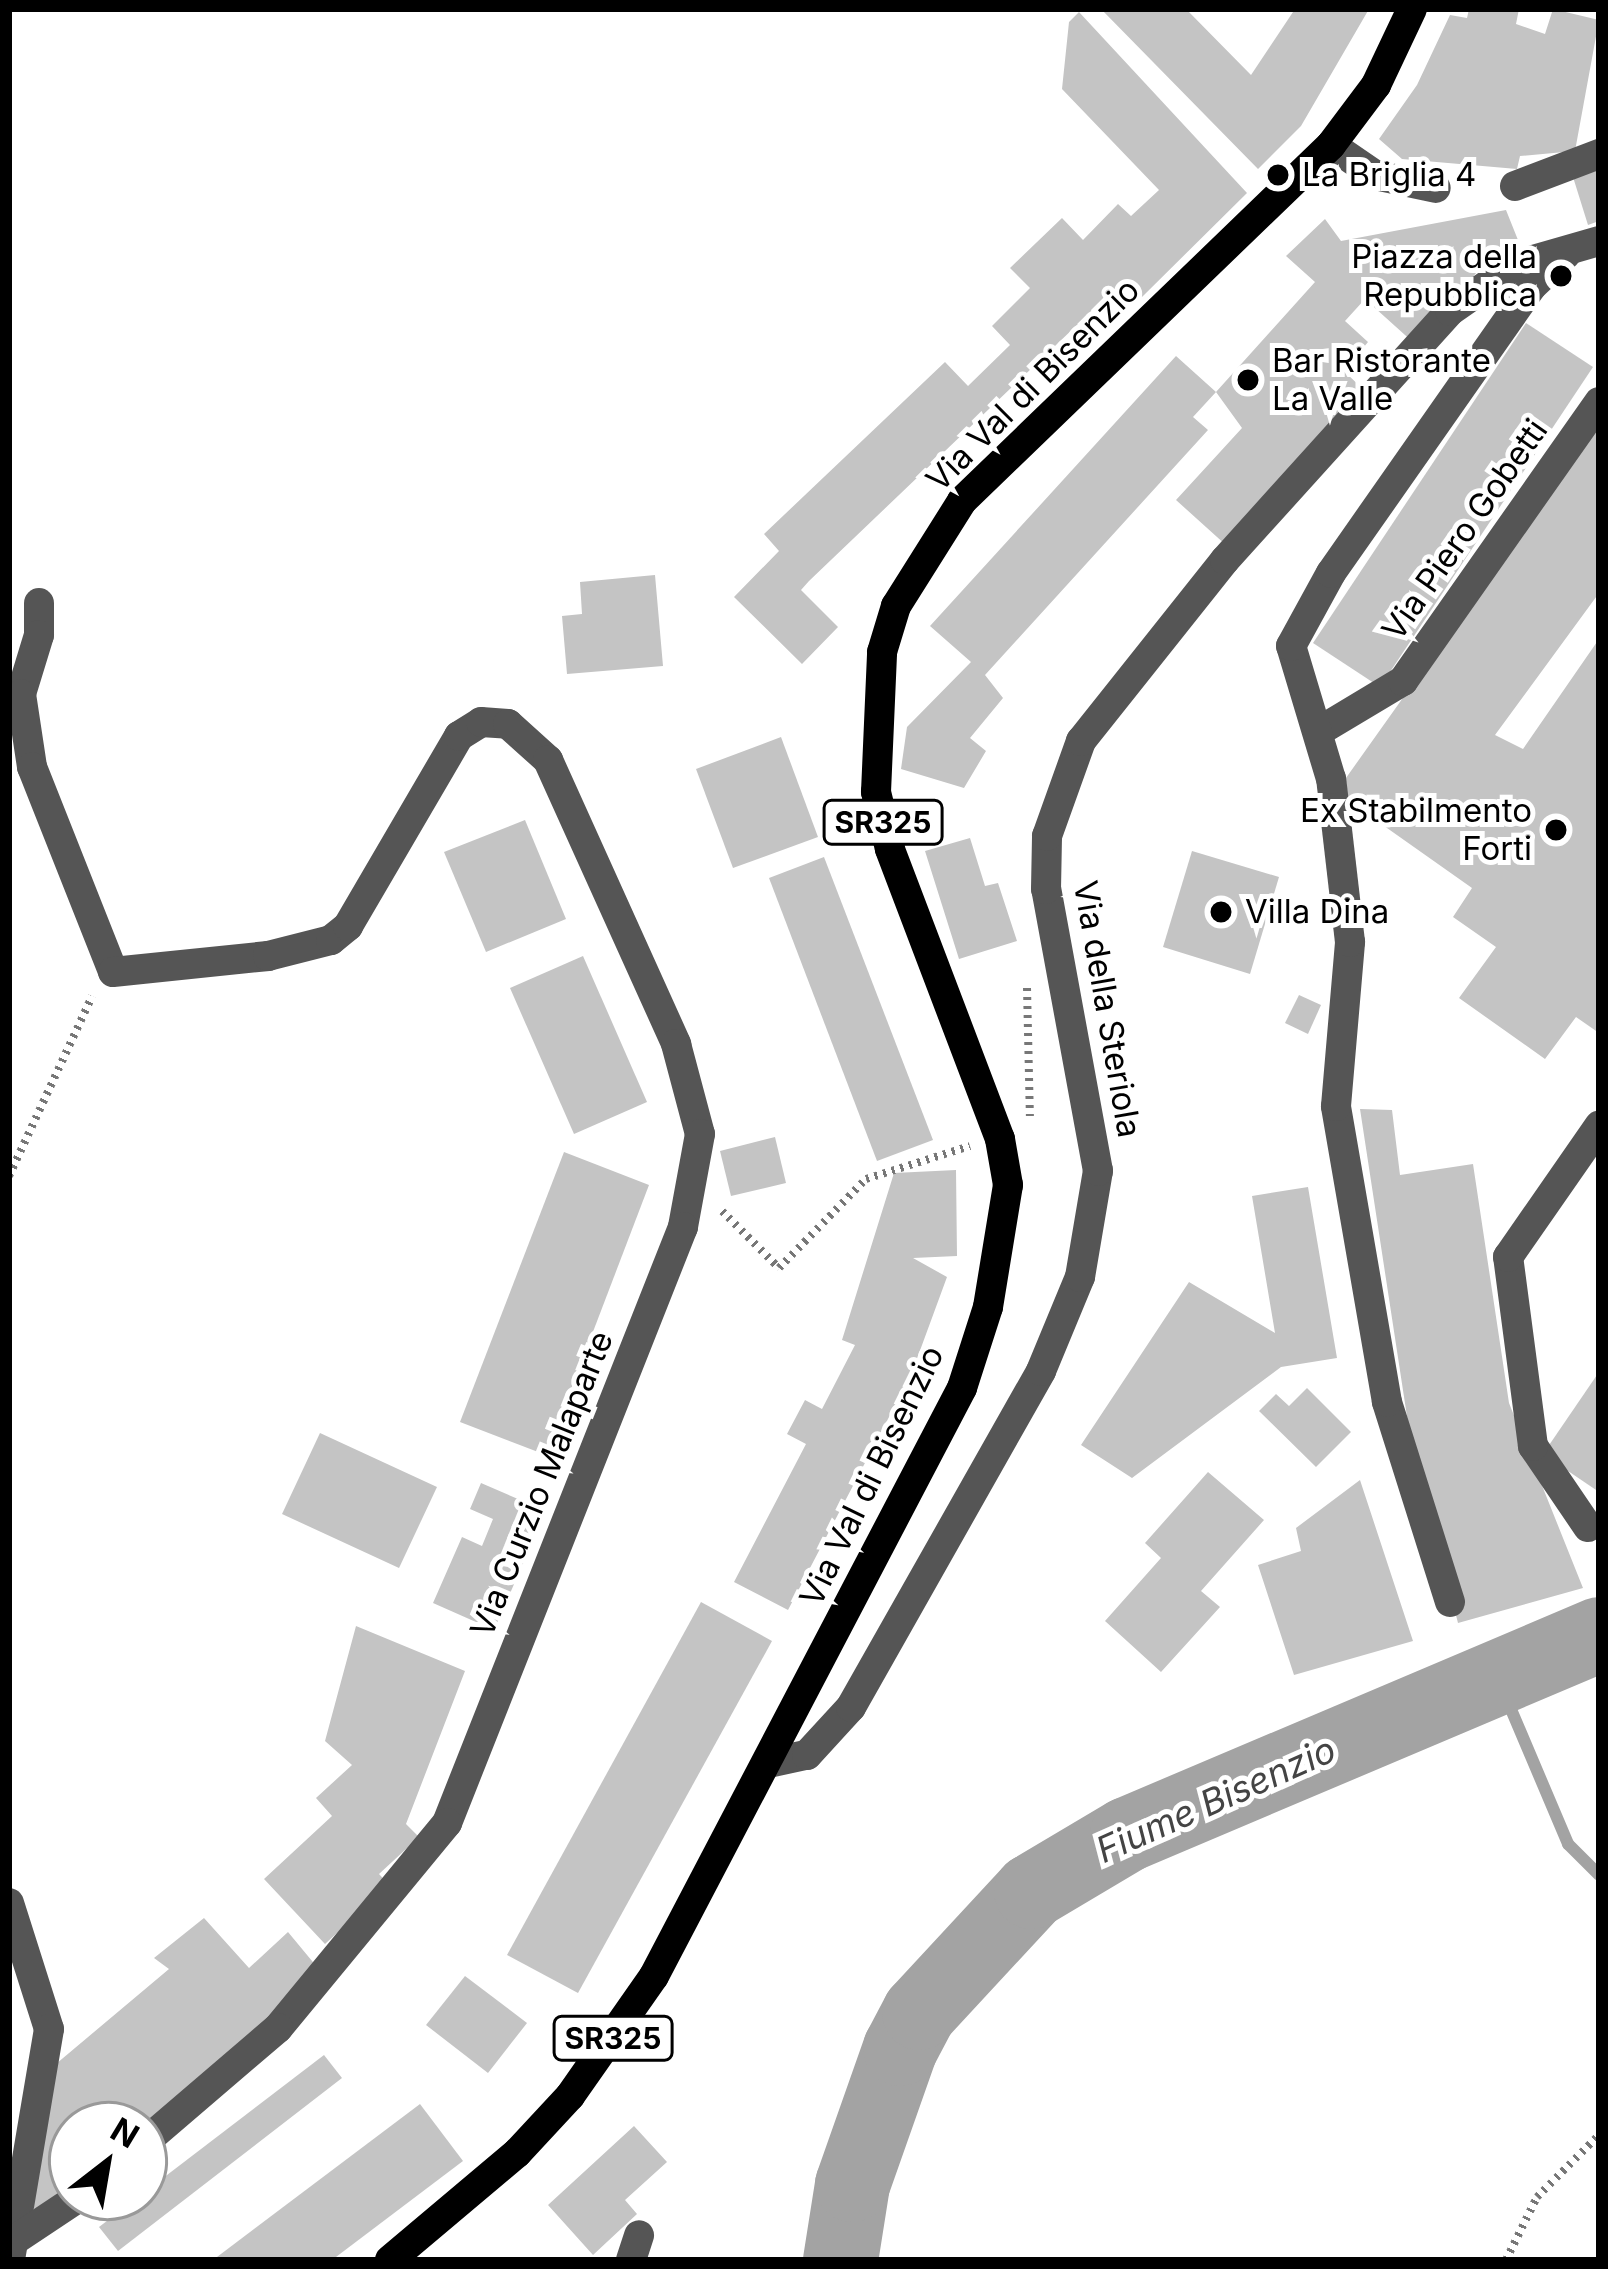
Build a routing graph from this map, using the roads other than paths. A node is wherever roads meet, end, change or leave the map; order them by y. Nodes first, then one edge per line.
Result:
1 (1412, 9) edge
2 (1331, 145) junction
3 (1599, 154) edge
4 (1515, 186) dead end
5 (1436, 188) dead end
6 (1584, 245) edge
7 (1524, 276) junction
8 (1599, 402) edge
9 (39, 603) dead end
10 (9, 717) edge
11 (1321, 730) junction
12 (32, 767) junction
13 (1599, 1126) edge
14 (1588, 1527) dead end
15 (1450, 1602) dead end
16 (768, 1762) junction
17 (9, 1903) edge
18 (168, 2123) edge
19 (48, 2221) edge
20 (11, 2250) edge
21 (391, 2260) edge

1 - 2 main road, Via Val di Bisenzio / SR325
2 - 5 street
2 - 16 main road, Via Val di Bisenzio / SR325
3 - 4 street
6 - 7 street
7 - 11 street
7 - 16 street, Via della Steriola
8 - 11 street, Via Piero Gobetti
9 - 12 street
10 - 12 street
11 - 15 street
12 - 18 street, Via Curzio Malaparte
13 - 14 street
16 - 21 main road, Via Val di Bisenzio / SR325
17 - 20 street
19 - 20 street

